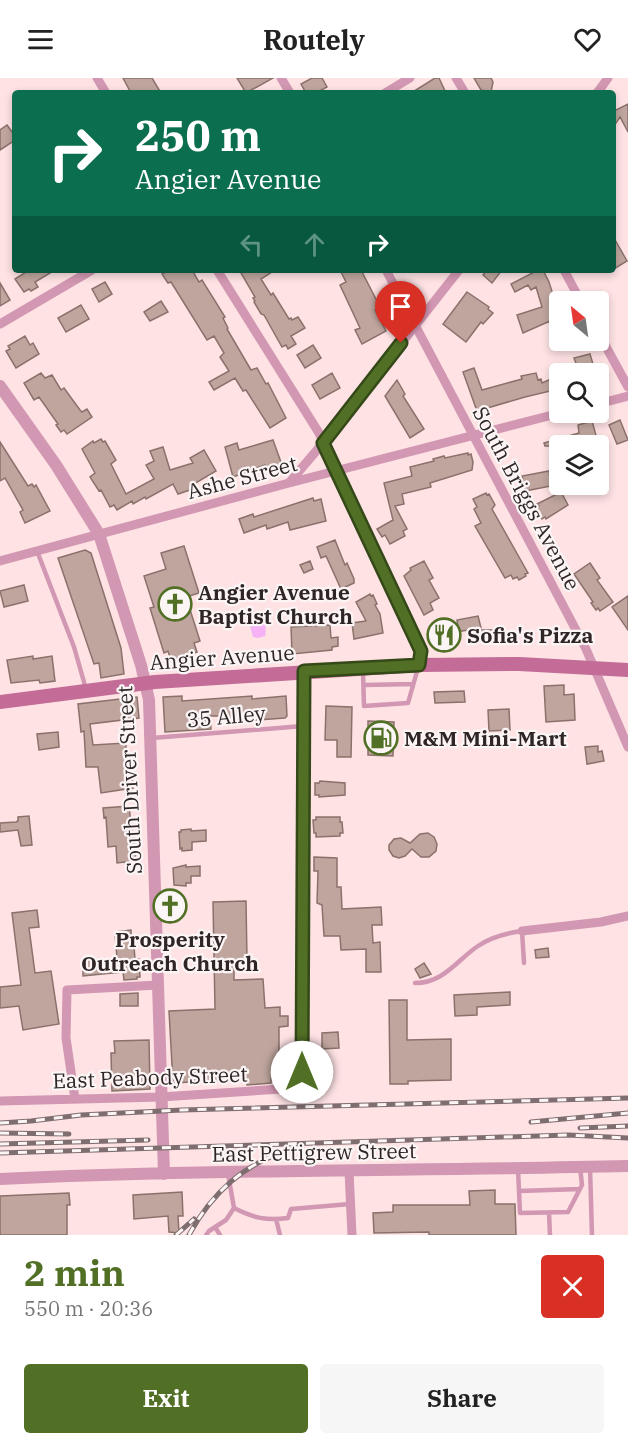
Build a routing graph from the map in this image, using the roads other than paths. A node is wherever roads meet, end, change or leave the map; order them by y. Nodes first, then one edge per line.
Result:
1 (410, 78) edge
2 (391, 90) edge
3 (87, 273) edge
4 (219, 273) edge
5 (388, 273) edge
6 (457, 273) edge
7 (566, 273) edge
8 (576, 291) edge
9 (0, 324) edge
10 (416, 325) junction
11 (608, 351) edge
12 (0, 386) edge
13 (628, 387) edge
14 (628, 396) edge
15 (609, 401) edge
16 (549, 416) edge
17 (474, 437) junction
18 (323, 443) junction
19 (335, 471) junction
20 (289, 483) junction
21 (99, 534) junction
22 (37, 551) junction
23 (0, 561) edge
24 (419, 665) junction
25 (593, 667) junction
26 (363, 669) junction
27 (628, 670) edge
28 (304, 671) junction
29 (146, 683) junction
30 (413, 684) junction
31 (364, 686) junction
32 (85, 692) junction
33 (0, 702) edge
34 (304, 726) junction
35 (150, 739) junction
36 (628, 747) edge
37 (628, 916) edge
38 (522, 931) junction
39 (524, 963) dead end
40 (415, 983) dead end
41 (158, 985) junction
42 (161, 1097) junction
43 (75, 1099) junction
44 (0, 1101) edge
45 (628, 1166) edge
46 (585, 1167) junction
47 (518, 1169) junction
48 (349, 1171) junction
49 (228, 1172) junction
50 (164, 1173) junction
51 (0, 1179) edge
52 (580, 1189) junction
53 (519, 1191) junction
54 (350, 1204) junction
55 (234, 1208) junction
56 (549, 1213) junction
57 (276, 1220) junction
58 (215, 1227) junction
59 (206, 1235) edge
60 (220, 1235) edge
61 (280, 1235) edge
62 (352, 1235) edge
63 (550, 1235) edge
64 (592, 1235) edge

1 - 2 street
3 - 9 street
4 - 18 street
5 - 10 street, South Briggs Avenue
6 - 10 street
7 - 8 street
10 - 17 street, South Briggs Avenue
10 - 18 street
11 - 13 street
12 - 21 street, South Driver Street
14 - 15 street
16 - 17 street, Ashe Street
17 - 19 street, Ashe Street
17 - 25 street, South Briggs Avenue
18 - 19 street
18 - 20 street
19 - 20 street, Ashe Street
19 - 24 street
20 - 21 street, Ashe Street
21 - 22 street, Ashe Street
21 - 29 street, South Driver Street
22 - 23 street, Ashe Street
22 - 32 lane
24 - 25 main road, Angier Avenue
24 - 26 main road, Angier Avenue
24 - 30 lane
25 - 27 main road, Angier Avenue
25 - 36 street, South Briggs Avenue
26 - 28 main road, Angier Avenue
26 - 31 lane
28 - 29 main road, Angier Avenue
28 - 34 street
29 - 32 main road, Angier Avenue
29 - 35 street, South Driver Street
30 - 31 lane
30 - 31 lane
32 - 33 main road, Angier Avenue
34 - 35 lane, 35 Alley
34 - 42 street, East Peabody Street
35 - 41 street, South Driver Street
37 - 38 street
38 - 39 lane
38 - 40 lane
41 - 42 street, South Driver Street
41 - 43 street
42 - 43 street, East Peabody Street
42 - 50 street, South Driver Street
43 - 44 street, East Peabody Street
45 - 46 street, East Pettigrew Street
46 - 47 street, East Pettigrew Street
46 - 52 lane
46 - 64 lane
47 - 48 street, East Pettigrew Street
47 - 53 lane
48 - 49 street, East Pettigrew Street
48 - 54 street
49 - 50 street, East Pettigrew Street
49 - 55 lane
50 - 51 street, East Pettigrew Street
52 - 53 lane
52 - 56 lane
53 - 56 lane
54 - 57 lane
54 - 62 street
55 - 57 lane
55 - 58 lane
56 - 63 lane
57 - 61 lane
58 - 59 lane
58 - 60 lane

